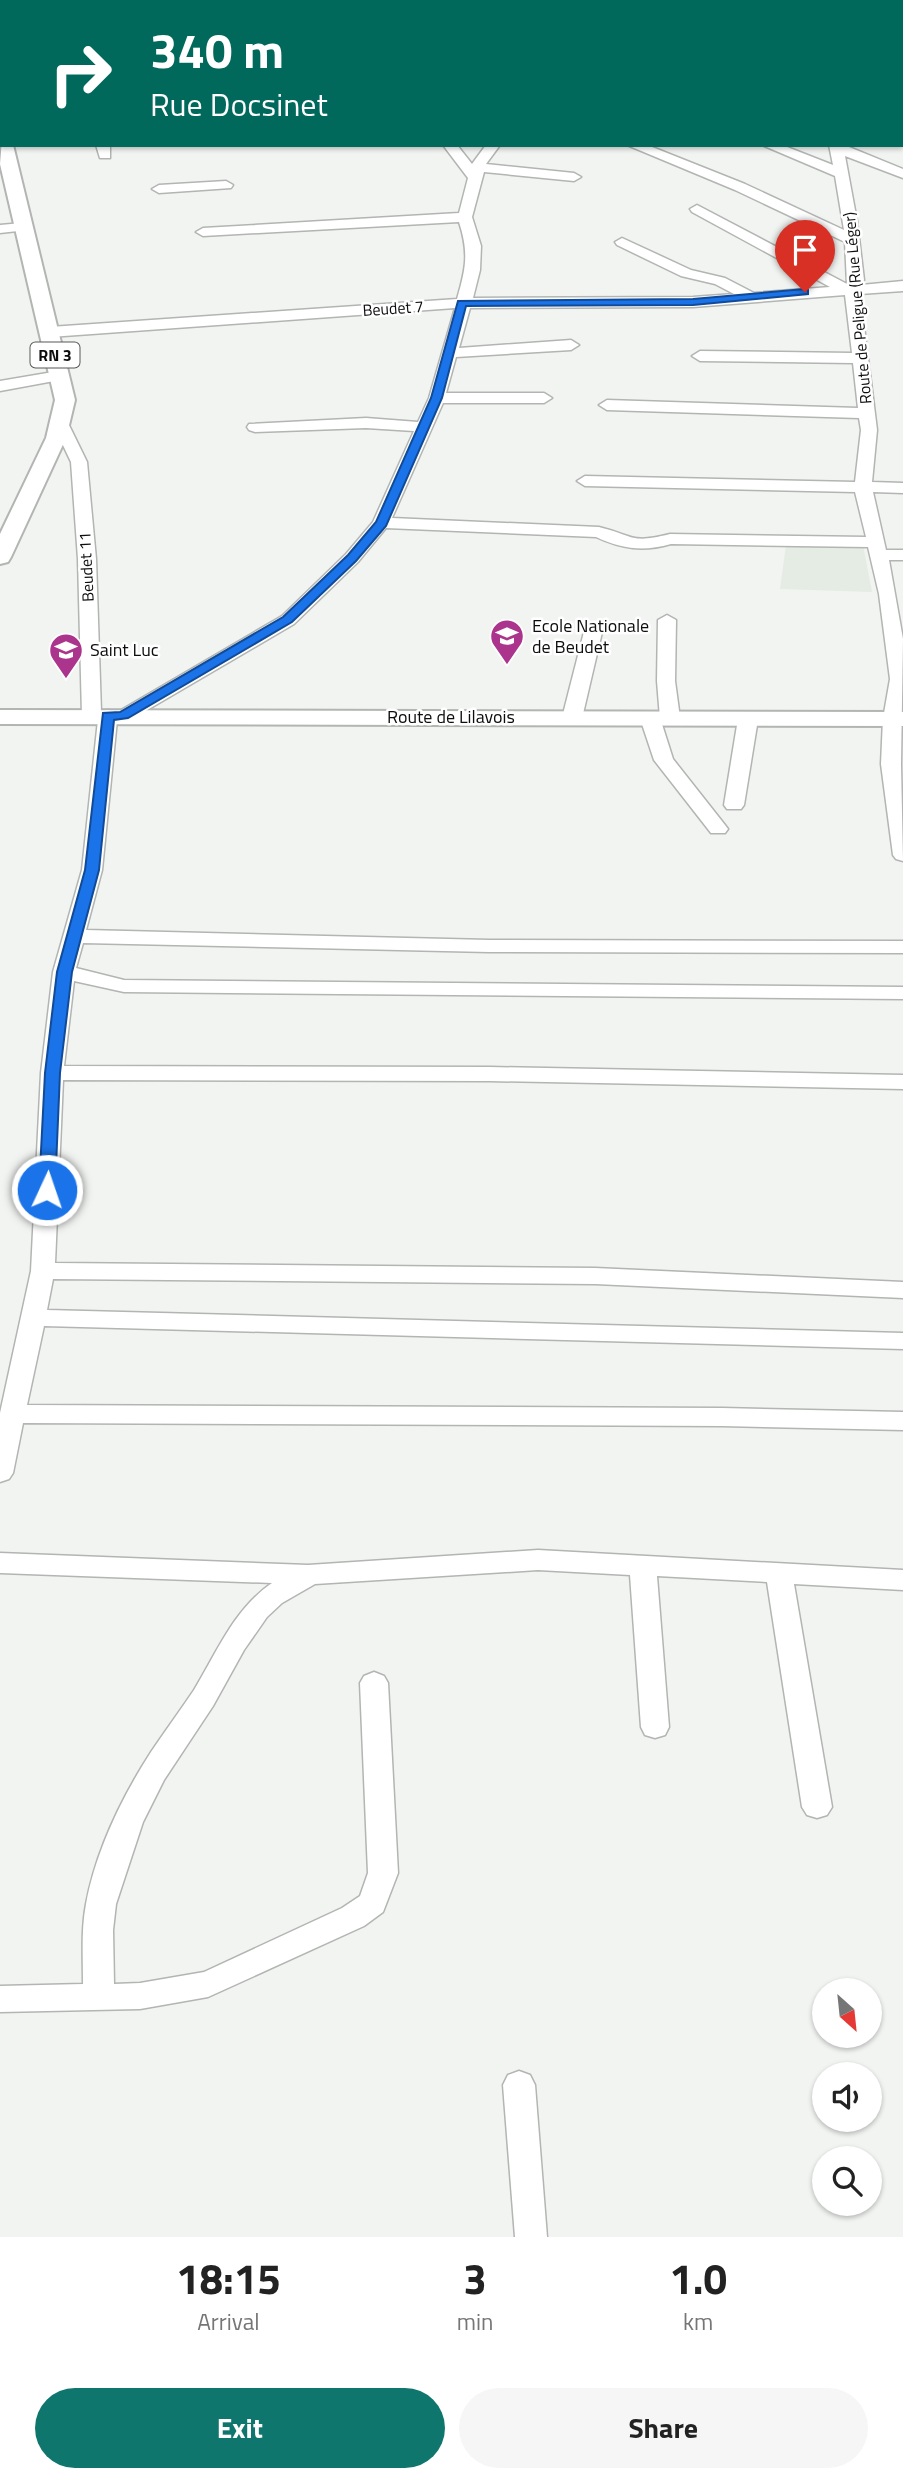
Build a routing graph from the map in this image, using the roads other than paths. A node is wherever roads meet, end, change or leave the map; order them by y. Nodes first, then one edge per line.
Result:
1 (4, 147) edge
2 (452, 147) edge
3 (491, 147) edge
4 (639, 147) edge
5 (774, 147) edge
6 (836, 147) edge
7 (838, 147) edge
8 (478, 173) junction
9 (843, 174) junction
10 (903, 174) edge
11 (574, 177) dead end
12 (226, 185) dead end
13 (159, 189) dead end
14 (697, 209) dead end
15 (465, 217) junction
16 (22, 227) junction
17 (0, 229) edge
18 (202, 232) dead end
19 (852, 240) junction
20 (622, 242) dead end
21 (903, 286) edge
22 (848, 288) junction
23 (750, 297) junction
24 (462, 303) junction
25 (50, 332) junction
26 (571, 345) dead end
27 (449, 354) junction
28 (699, 356) dead end
29 (859, 358) junction
30 (59, 376) junction
31 (0, 386) edge
32 (437, 398) junction
33 (544, 398) dead end
34 (607, 405) dead end
35 (867, 412) junction
36 (60, 422) junction
37 (255, 426) dead end
38 (424, 427) junction
39 (585, 481) dead end
40 (863, 488) junction
41 (903, 488) edge
42 (381, 523) junction
43 (877, 548) junction
44 (903, 555) edge
45 (0, 557) edge
46 (667, 620) dead end
47 (594, 628) dead end
48 (108, 716) junction
49 (0, 717) edge
50 (572, 718) junction
51 (660, 718) junction
52 (748, 719) junction
53 (898, 719) edge
54 (734, 805) dead end
55 (718, 829) dead end
56 (903, 855) edge
57 (73, 936) junction
58 (903, 947) edge
59 (64, 972) junction
60 (903, 993) edge
61 (52, 1073) junction
62 (903, 1082) edge
63 (43, 1271) junction
64 (903, 1290) edge
65 (33, 1318) junction
66 (903, 1341) edge
67 (12, 1414) junction
68 (903, 1421) edge
69 (0, 1473) edge
70 (0, 1563) edge
71 (643, 1567) junction
72 (311, 1574) junction
73 (779, 1574) junction
74 (903, 1580) edge
75 (374, 1683) dead end
76 (655, 1727) dead end
77 (817, 1807) dead end
78 (99, 1997) junction
79 (0, 1999) edge
80 (519, 2085) dead end
81 (531, 2237) edge

1 - 16 main road, RN 3
2 - 8 street
3 - 8 street
4 - 19 street
5 - 9 street
6 - 9 street, Route de Peligue (Rue Léger)
7 - 10 street
8 - 11 street
8 - 15 street
9 - 19 street, Route de Peligue (Rue Léger)
12 - 13 street
14 - 22 street
15 - 18 street
15 - 24 street
16 - 17 street
16 - 25 main road, RN 3
19 - 22 street, Route de Peligue (Rue Léger)
20 - 23 street
21 - 22 street, Beudet 7
22 - 23 street, Beudet 7
22 - 29 street, Route de Peligue (Rue Léger)
23 - 24 street, Beudet 7
24 - 25 street, Beudet 7
24 - 27 street
25 - 30 main road, RN 3
26 - 27 street
27 - 32 street
28 - 29 street
29 - 35 street, Route de Peligue (Rue Léger)
30 - 31 street
30 - 36 main road, RN 3
32 - 33 street
32 - 38 street
34 - 35 street
35 - 40 street, Route de Peligue (Rue Léger)
36 - 45 main road, RN 3
36 - 48 street, Beudet 11
37 - 38 street
38 - 42 street
39 - 40 street
40 - 41 street
40 - 43 street, Route de Peligue (Rue Léger)
42 - 43 street
42 - 48 street
43 - 44 street
43 - 53 street, Route de Peligue (Rue Léger)
46 - 51 street
47 - 50 street
48 - 49 main road, Route de Lilavois
48 - 50 main road, Route de Lilavois
48 - 57 street, Beudet 11
50 - 51 main road, Route de Lilavois
51 - 52 main road, Route de Lilavois
51 - 55 street
52 - 53 main road, Route de Lilavois
52 - 54 street
53 - 56 street, Route de Peligue (Rue Léger)
57 - 58 street
57 - 59 street, Beudet 11
59 - 60 street
59 - 61 street, Beudet 11
61 - 62 street
61 - 63 street, Beudet 11
63 - 64 street
63 - 65 street, Beudet 11
65 - 66 street
65 - 67 street, Beudet 11
67 - 68 street
67 - 69 street, Beudet 11
70 - 72 street
71 - 72 street
71 - 73 street
71 - 76 street
72 - 78 street
73 - 74 street
73 - 77 street
75 - 78 street
78 - 79 street
80 - 81 street

